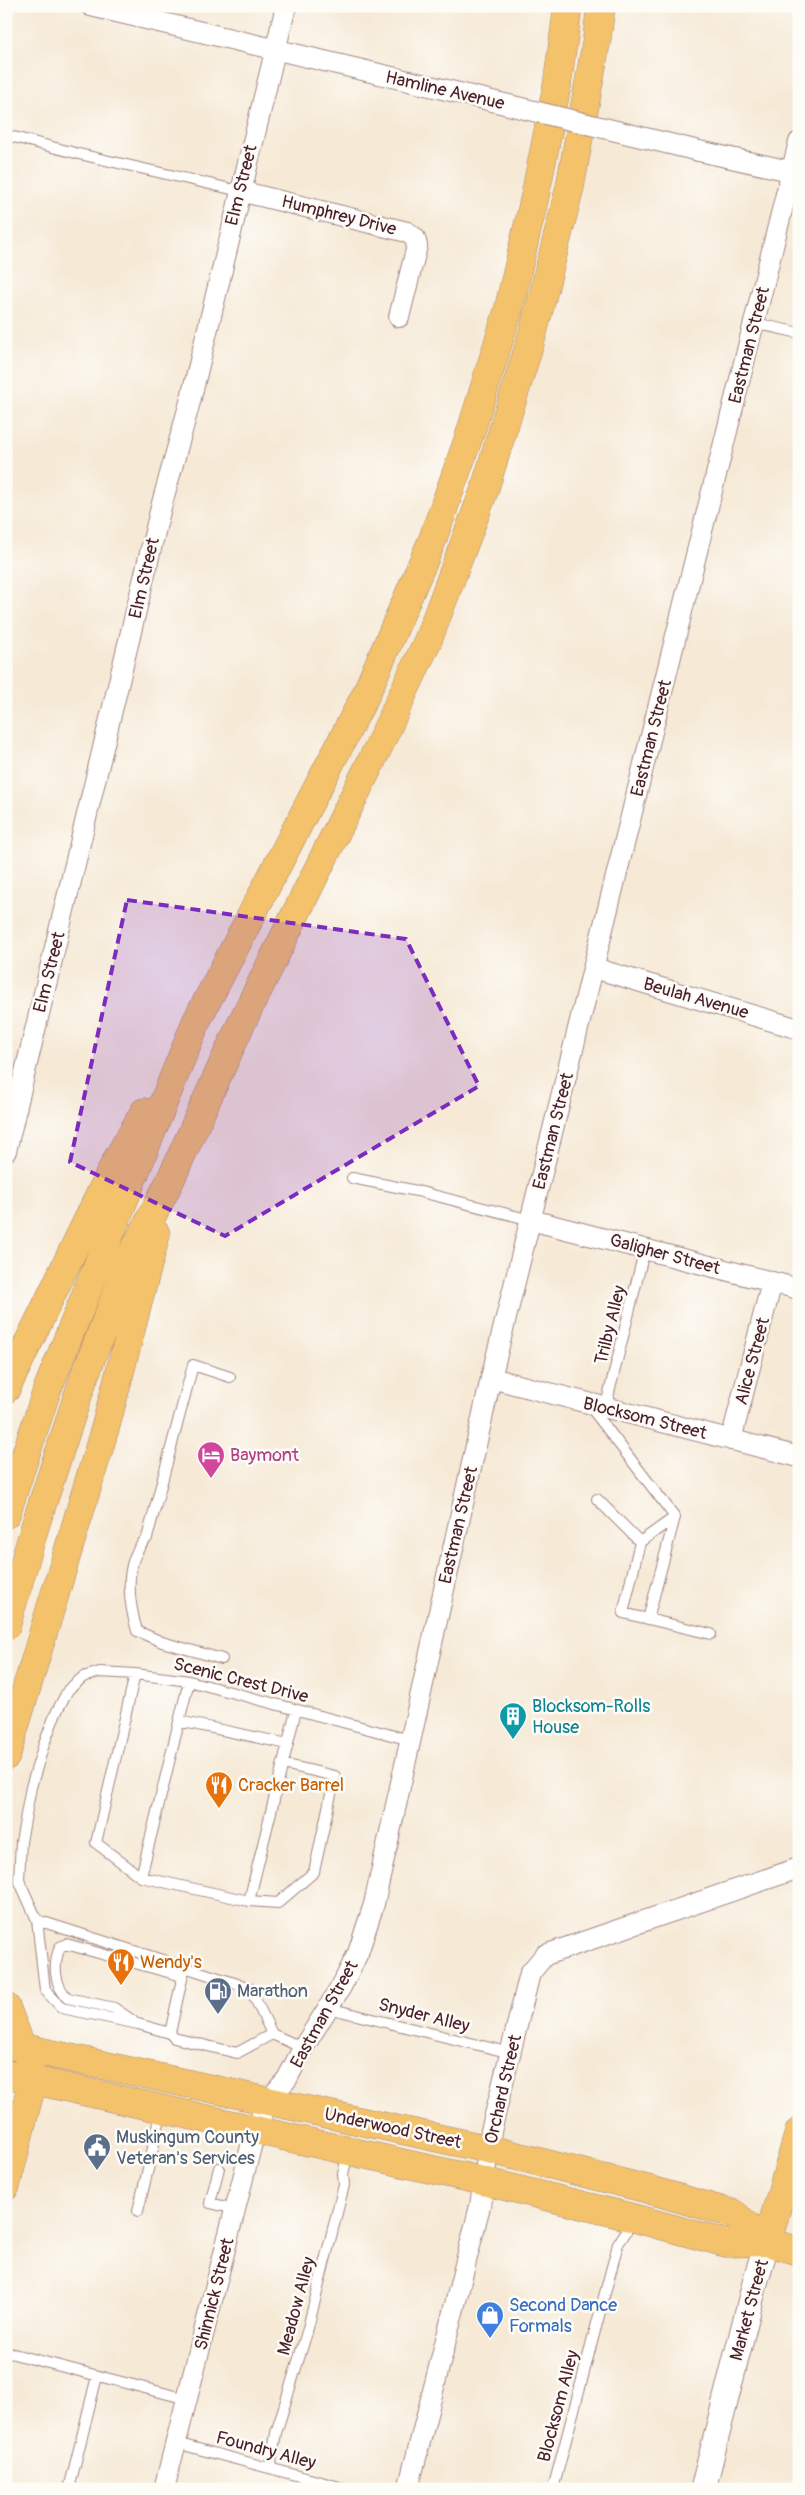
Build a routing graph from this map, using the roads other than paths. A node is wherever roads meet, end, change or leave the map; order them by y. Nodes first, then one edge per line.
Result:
1 (91, 6) edge
2 (286, 6) edge
3 (568, 6) edge
4 (601, 6) edge
5 (274, 49) junction
6 (6, 135) edge
7 (799, 142) edge
8 (795, 172) edge
9 (240, 190) junction
10 (399, 317) dead end
11 (755, 323) junction
12 (799, 333) edge
13 (594, 968) junction
14 (196, 1022) junction
15 (799, 1028) edge
16 (6, 1151) edge
17 (352, 1178) dead end
18 (170, 1183) junction
19 (531, 1220) junction
20 (645, 1248) junction
21 (772, 1282) junction
22 (799, 1289) edge
23 (230, 1377) dead end
24 (491, 1378) junction
25 (6, 1389) edge
26 (597, 1406) junction
27 (731, 1440) junction
28 (799, 1457) edge
29 (597, 1499) dead end
30 (6, 1514) edge
31 (675, 1518) junction
32 (640, 1542) junction
33 (648, 1619) junction
34 (6, 1626) edge
35 (711, 1634) dead end
36 (222, 1658) dead end
37 (135, 1674) junction
38 (189, 1681) junction
39 (296, 1710) junction
40 (179, 1721) junction
41 (410, 1740) junction
42 (288, 1744) junction
43 (6, 1756) edge
44 (283, 1764) junction
45 (799, 1868) edge
46 (141, 1877) junction
47 (249, 1901) junction
48 (37, 1920) junction
49 (183, 1972) junction
50 (6, 2006) edge
51 (328, 2008) junction
52 (138, 2024) junction
53 (170, 2033) junction
54 (272, 2034) junction
55 (14, 2046) edge
56 (303, 2048) junction
57 (511, 2053) junction
58 (6, 2074) edge
59 (33, 2080) junction
60 (268, 2101) junction
61 (162, 2110) junction
62 (255, 2131) junction
63 (799, 2132) edge
64 (488, 2149) junction
65 (348, 2151) junction
66 (219, 2168) dead end
67 (483, 2181) junction
68 (6, 2186) edge
69 (235, 2209) junction
70 (138, 2211) dead end
71 (630, 2217) junction
72 (767, 2242) junction
73 (799, 2251) edge
74 (6, 2352) edge
75 (97, 2376) junction
76 (187, 2400) junction
77 (176, 2443) junction
78 (270, 2468) junction
79 (69, 2489) edge
80 (164, 2489) edge
81 (347, 2489) edge
82 (408, 2489) edge
83 (553, 2489) edge
84 (703, 2489) edge

1 - 5 street, Hamline Avenue
2 - 5 street, Elm Street
3 - 14 main road
4 - 18 main road
5 - 8 street, Hamline Avenue, bridge
5 - 9 street, Elm Street
6 - 9 lane
7 - 8 street, Eastman Street
8 - 11 street, Eastman Street
9 - 10 street, Humphrey Drive
9 - 16 street, Elm Street
11 - 12 lane
11 - 13 street, Eastman Street
13 - 15 street, Beulah Avenue
13 - 19 street, Eastman Street
14 - 25 main road
14 - 30 main road
17 - 19 lane
18 - 34 main road
18 - 43 main road
19 - 20 street, Galigher Street
19 - 24 street, Eastman Street
20 - 21 street, Galigher Street
20 - 26 lane, Trilby Alley
21 - 22 street, Galigher Street
21 - 27 street, Alice Street
23 - 36 lane
24 - 26 street, Blocksom Street
24 - 41 street, Eastman Street
26 - 27 street, Blocksom Street
26 - 31 lane
27 - 28 street, Blocksom Street
29 - 32 lane
31 - 32 lane
31 - 33 lane
32 - 33 lane
33 - 35 lane
37 - 38 lane, Scenic Crest Drive
37 - 46 lane
37 - 48 lane, Scenic Crest Drive
38 - 39 lane, Scenic Crest Drive
38 - 40 lane
39 - 41 lane, Scenic Crest Drive
39 - 42 lane
40 - 42 lane
40 - 46 lane
41 - 51 street, Eastman Street
42 - 44 lane
44 - 47 lane
44 - 47 lane
45 - 57 street, Orchard Street
46 - 47 lane
48 - 49 lane
48 - 52 lane, Scenic Crest Drive
49 - 52 lane
49 - 53 lane
49 - 54 lane
50 - 55 main road
51 - 56 street, Eastman Street
51 - 57 lane, Snyder Alley
52 - 53 lane
53 - 54 lane
54 - 56 lane
55 - 59 main road
55 - 60 main road, Underwood Street
56 - 60 street, Eastman Street
57 - 64 street, Orchard Street
58 - 59 main road, Underwood Street
59 - 61 main road, Underwood Street
59 - 68 main road
60 - 62 street, Shinnick Street
60 - 64 main road, Underwood Street
61 - 62 main road, Underwood Street
61 - 70 lane
62 - 65 main road, Underwood Street
62 - 69 street, Shinnick Street
63 - 72 main road, Market Street
64 - 67 street, Orchard Street
64 - 72 main road, Underwood Street
65 - 67 main road, Underwood Street
65 - 78 lane, Meadow Alley
66 - 69 lane
67 - 71 main road, Underwood Street
67 - 82 street, Orchard Street
69 - 76 street, Shinnick Street
71 - 72 main road, Underwood Street
71 - 83 lane, Blocksom Alley
72 - 73 main road, Underwood Street
72 - 84 street, Market Street
74 - 75 lane
75 - 76 lane
75 - 79 lane
76 - 77 street, Shinnick Street
77 - 78 lane, Foundry Alley
77 - 80 street, Shinnick Street
78 - 81 lane, Foundry Alley

